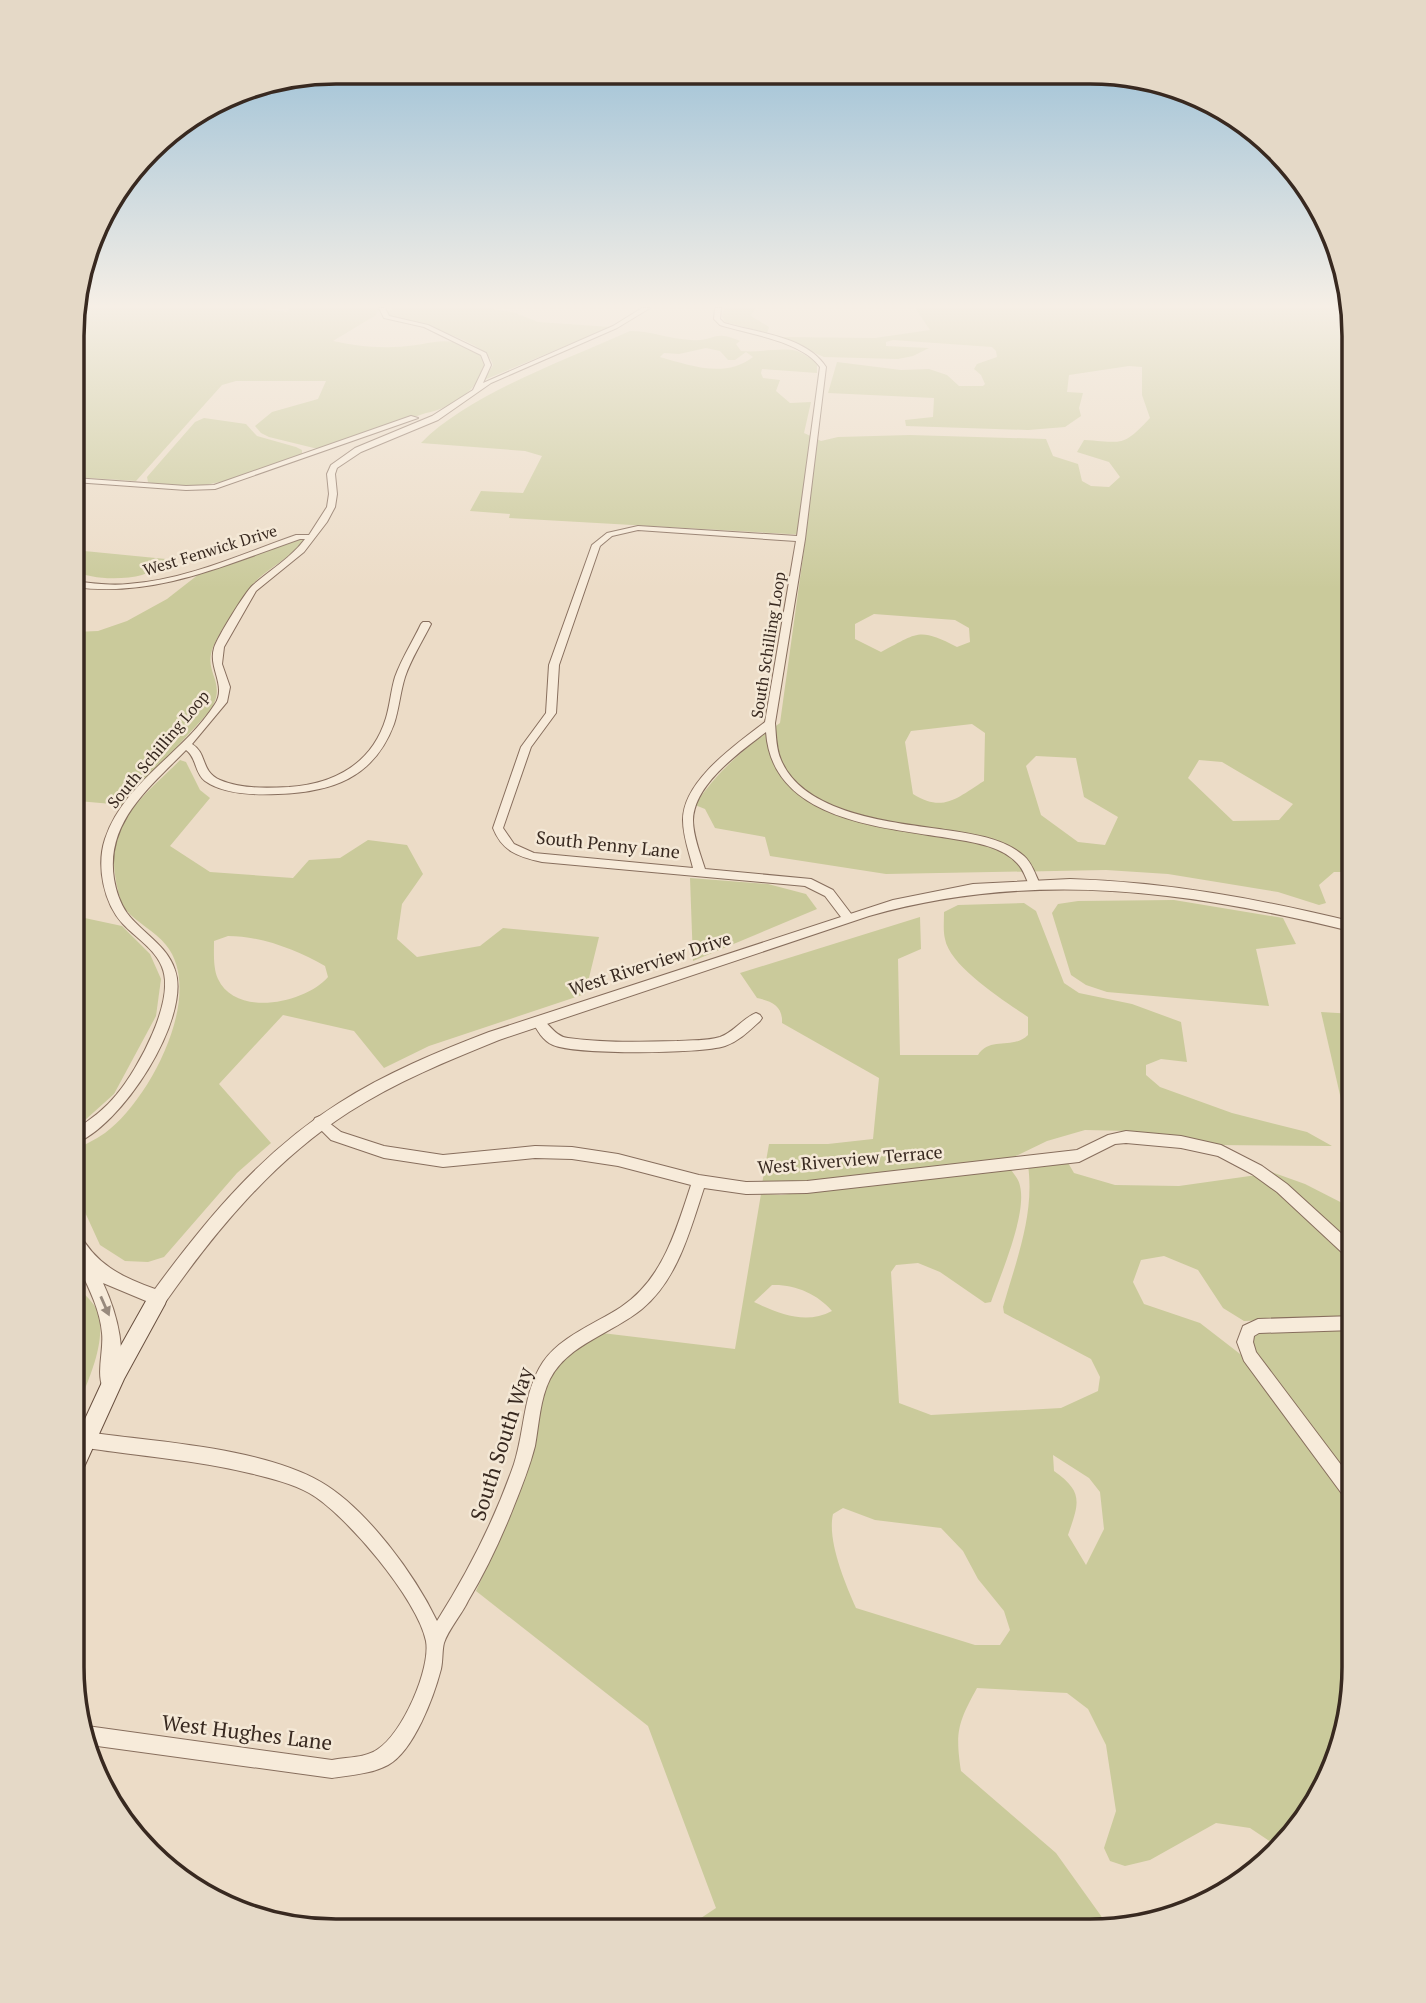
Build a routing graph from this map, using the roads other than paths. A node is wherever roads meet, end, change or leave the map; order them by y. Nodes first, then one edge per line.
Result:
1 (459, 401) edge
2 (817, 401) edge
3 (442, 414) junction
4 (84, 481) edge
5 (312, 537) junction
6 (801, 539) junction
7 (84, 585) edge
8 (426, 624) dead end
9 (770, 723) junction
10 (185, 745) junction
11 (700, 872) junction
12 (1034, 884) junction
13 (848, 918) junction
14 (1342, 925) edge
15 (756, 1018) dead end
16 (538, 1021) junction
17 (320, 1122) junction
18 (84, 1130) edge
19 (699, 1181) junction
20 (1342, 1243) edge
21 (84, 1254) edge
22 (84, 1261) edge
23 (158, 1298) junction
24 (1342, 1323) edge
25 (108, 1390) junction
26 (86, 1440) junction
27 (84, 1444) edge
28 (1342, 1479) edge
29 (435, 1641) junction
30 (94, 1736) edge

1 - 3 street, South Schilling Loop
2 - 6 street, South Schilling Loop
3 - 4 street
3 - 5 street, South Schilling Loop
5 - 7 street, West Fenwick Drive
5 - 10 street, South Schilling Loop
6 - 9 street, South Schilling Loop
6 - 11 street, South Penny Lane
8 - 10 street
9 - 11 street
9 - 12 street, South Schilling Loop
10 - 18 street, South Schilling Loop
11 - 13 street, South Penny Lane
12 - 13 street, West Riverview Drive
12 - 14 street, West Riverview Drive
13 - 16 street, West Riverview Drive
15 - 16 street
16 - 17 street, West Riverview Drive
17 - 19 street, West Riverview Terrace
17 - 23 street, West Riverview Drive
19 - 20 street, West Riverview Terrace
19 - 29 street, South South Way
21 - 23 street
22 -> 25 street
23 - 25 main road
24 - 28 street
25 - 26 main road
26 - 27 main road
26 - 29 street
29 - 30 street, West Hughes Lane

